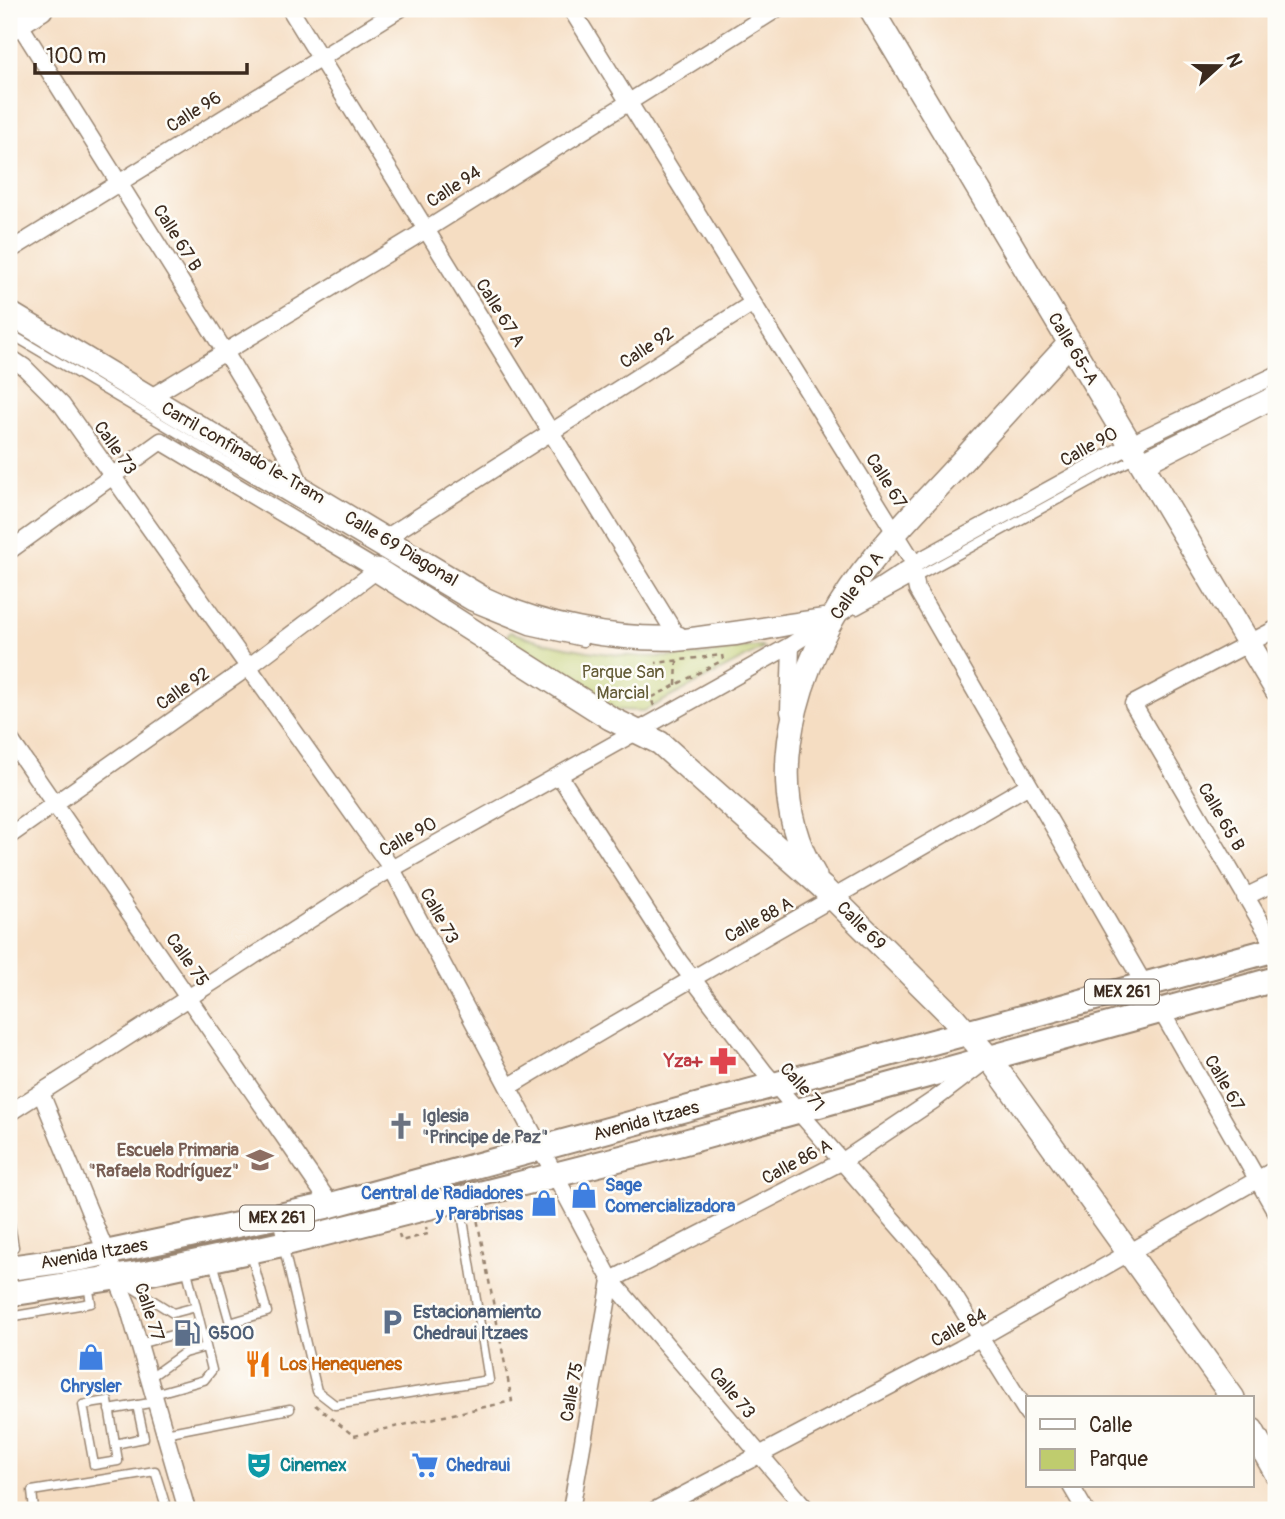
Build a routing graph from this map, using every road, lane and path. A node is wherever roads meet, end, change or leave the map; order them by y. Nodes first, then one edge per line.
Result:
1 (41, 9) edge
2 (290, 9) edge
3 (400, 9) edge
4 (570, 9) edge
5 (777, 9) edge
6 (871, 9) edge
7 (12, 20) edge
8 (320, 57) junction
9 (628, 101) junction
10 (119, 182) junction
11 (425, 229) junction
12 (9, 251) edge
13 (753, 303) junction
14 (9, 313) edge
15 (9, 334) edge
16 (1070, 343) junction
17 (225, 352) junction
18 (9, 357) edge
19 (1276, 375) edge
20 (1276, 389) edge
21 (151, 397) junction
22 (1276, 399) edge
23 (551, 432) junction
24 (1137, 456) junction
25 (112, 476) junction
26 (304, 492) junction
27 (896, 534) junction
28 (384, 539) junction
29 (9, 551) edge
30 (915, 565) junction
31 (377, 570) junction
32 (830, 619) junction
33 (1276, 629) edge
34 (1249, 643) junction
35 (598, 645) dead end
36 (611, 645) dead end
37 (791, 645) junction
38 (678, 649) junction
39 (656, 663) dead end
40 (247, 668) junction
41 (676, 685) junction
42 (1276, 689) edge
43 (650, 698) dead end
44 (635, 732) junction
45 (9, 738) edge
46 (788, 760) junction
47 (559, 775) junction
48 (1027, 786) junction
49 (55, 804) junction
50 (9, 836) edge
51 (392, 869) junction
52 (1276, 882) edge
53 (828, 893) junction
54 (1245, 897) junction
55 (1276, 948) edge
56 (692, 978) junction
57 (1276, 979) edge
58 (1144, 986) junction
59 (190, 998) junction
60 (1160, 1009) junction
61 (968, 1034) junction
62 (989, 1058) junction
63 (510, 1086) junction
64 (776, 1086) junction
65 (41, 1093) junction
66 (797, 1110) junction
67 (9, 1113) edge
68 (542, 1150) junction
69 (843, 1161) junction
70 (1276, 1169) edge
71 (555, 1173) junction
72 (1257, 1180) junction
73 (331, 1205) junction
74 (443, 1210) junction
75 (1276, 1212) edge
76 (276, 1218) junction
77 (9, 1219) edge
78 (398, 1230) dead end
79 (282, 1244) junction
80 (250, 1251) junction
81 (107, 1253) junction
82 (1130, 1254) junction
83 (12, 1257) edge
84 (212, 1259) junction
85 (185, 1265) junction
86 (117, 1277) junction
87 (611, 1280) junction
88 (88, 1282) junction
89 (9, 1294) edge
90 (196, 1307) junction
91 (9, 1317) edge
92 (201, 1327) junction
93 (981, 1338) junction
94 (139, 1344) junction
95 (206, 1347) junction
96 (149, 1378) junction
97 (1232, 1396) edge
98 (155, 1398) junction
99 (137, 1405) junction
100 (315, 1405) dead end
101 (290, 1409) dead end
102 (109, 1410) junction
103 (1026, 1412) edge
104 (165, 1433) junction
105 (1254, 1434) edge
106 (116, 1444) junction
107 (759, 1454) junction
108 (112, 1462) junction
109 (1276, 1473) edge
110 (115, 1478) junction
111 (1072, 1488) edge
112 (1081, 1509) edge
113 (34, 1510) edge
114 (167, 1510) edge
115 (187, 1510) edge
116 (572, 1510) edge
117 (655, 1510) edge
118 (807, 1510) edge

1 - 7 main road
2 - 8 street, Calle 67 A
3 - 8 street, Calle 96
4 - 9 street, Calle 67
5 - 9 street, Calle 94
6 - 16 main road, Calle 65-A
7 - 10 street, Calle 67 B
8 - 10 street, Calle 96
8 - 11 street, Calle 67 A
9 - 11 street, Calle 94
9 - 13 street, Calle 67
10 - 12 street, Calle 96
10 - 17 street, Calle 67 B
11 - 17 street, Calle 94
11 - 23 street, Calle 67 A
13 - 23 street, Calle 92
13 - 27 street, Calle 67
14 - 21 main road, Calle 69 Diagonal
15 - 35 lane, Carril confinado Ie-Tram
16 - 24 main road, Calle 65-A
16 - 27 main road, Calle 90 A
17 - 21 street, Calle 94
17 - 26 street, Calle 67 B
18 - 25 street, Calle 73
19 - 24 street, Calle 90
20 - 24 lane
21 - 26 main road, Calle 69 Diagonal
22 - 24 street, Calle 90
23 - 28 street, Calle 92
23 - 38 street, Calle 67 A
24 - 30 street, Calle 90
24 - 34 main road, Calle 65-A
25 - 29 street
25 - 31 street
25 - 40 street, Calle 73
26 - 28 main road, Calle 69 Diagonal
27 - 30 street, Calle 67
27 - 32 main road, Calle 90 A
28 - 38 main road, Calle 69 Diagonal
30 - 32 street, Calle 90
30 - 48 street, Calle 67
31 - 40 street, Calle 92
31 - 44 main road, Calle 69
32 - 36 lane
32 - 37 street, Calle 90
32 - 38 street, Calle 69 Diagonal
32 - 46 main road, Calle 90 A
33 - 34 street
34 - 42 main road, Calle 65-A
34 - 54 street, Calle 65 B
37 - 44 street, Calle 90
37 - 46 street
38 - 39 path
38 - 41 path
38 - 41 path
40 - 49 street, Calle 92
40 - 51 street, Calle 73
41 - 43 path
44 - 47 street, Calle 90
44 - 53 main road, Calle 69
45 - 49 street, Calle 75
46 - 53 main road, Calle 90 A
47 - 51 street, Calle 90
47 - 56 street, Calle 71
48 - 53 street, Calle 88 A
48 - 58 street, Calle 67
49 - 50 street, Calle 92
49 - 59 street, Calle 75
51 - 59 street, Calle 90
51 - 63 street, Calle 73
52 - 54 street
53 - 56 street, Calle 88 A
53 - 61 main road, Calle 69
54 - 55 street, Calle 65 B
55 - 58 main road, Avenida Itzaes / MEX 261
56 - 63 street, Calle 88 A
56 - 64 street, Calle 71
57 - 60 main road, Avenida Itzaes / MEX 261
58 - 61 main road, Avenida Itzaes / MEX 261
59 - 65 street, Calle 90
59 - 73 street, Calle 75
60 - 62 main road, Avenida Itzaes / MEX 261
60 - 72 street, Calle 67
61 - 62 main road, Calle 69
61 - 64 main road, Avenida Itzaes / MEX 261
62 - 66 main road, Avenida Itzaes / MEX 261
62 - 69 street, Calle 86 A
62 - 82 main road, Calle 69
63 - 68 street, Calle 73
64 - 66 street, Calle 71
64 - 68 main road, Avenida Itzaes / MEX 261
65 - 67 street, Calle 90
65 - 81 street, Calle 77
66 - 69 street, Calle 71
66 - 71 main road, Avenida Itzaes / MEX 261
68 - 71 street, Calle 73
68 - 73 main road, Avenida Itzaes / MEX 261
69 - 87 street, Calle 86 A
69 - 93 street, Calle 71
70 - 72 street, Calle 84
71 - 74 main road, Avenida Itzaes / MEX 261
71 - 87 street, Calle 73
72 - 75 street, Calle 67
72 - 82 street, Calle 84
73 - 76 main road, Avenida Itzaes / MEX 261
74 - 78 path
74 - 79 main road, Avenida Itzaes / MEX 261
74 - 79 lane
74 - 100 path
76 - 79 lane
76 - 81 main road, Avenida Itzaes / MEX 261
77 - 83 lane
79 - 80 main road, Avenida Itzaes / MEX 261
80 - 84 main road, Avenida Itzaes / MEX 261
80 - 84 lane
81 - 83 main road, Avenida Itzaes / MEX 261
81 - 86 street, Calle 77
82 - 93 street, Calle 84
82 - 97 main road, Calle 69
84 - 85 main road, Avenida Itzaes / MEX 261
85 - 86 main road, Avenida Itzaes / MEX 261
85 - 90 lane
86 - 88 main road, Avenida Itzaes / MEX 261
86 - 90 lane
86 - 94 street, Calle 77
87 - 107 street, Calle 73
87 - 116 street, Calle 75
88 - 89 main road, Avenida Itzaes / MEX 261
88 - 91 lane
90 - 92 lane
92 - 94 lane
92 - 95 lane
93 - 103 street, Calle 71
93 - 107 street, Calle 84
94 - 96 street, Calle 77
95 - 96 lane
95 - 98 lane
96 - 98 street, Calle 77
98 - 99 lane
98 - 104 street, Calle 77
99 - 102 lane
99 - 106 lane
101 - 104 lane
102 - 106 lane
102 - 108 lane
104 - 115 street, Calle 77
105 - 109 main road
106 - 108 lane
107 - 117 street, Calle 84
107 - 118 street, Calle 73
108 - 110 lane
110 - 113 lane
110 - 114 lane
111 - 112 street

